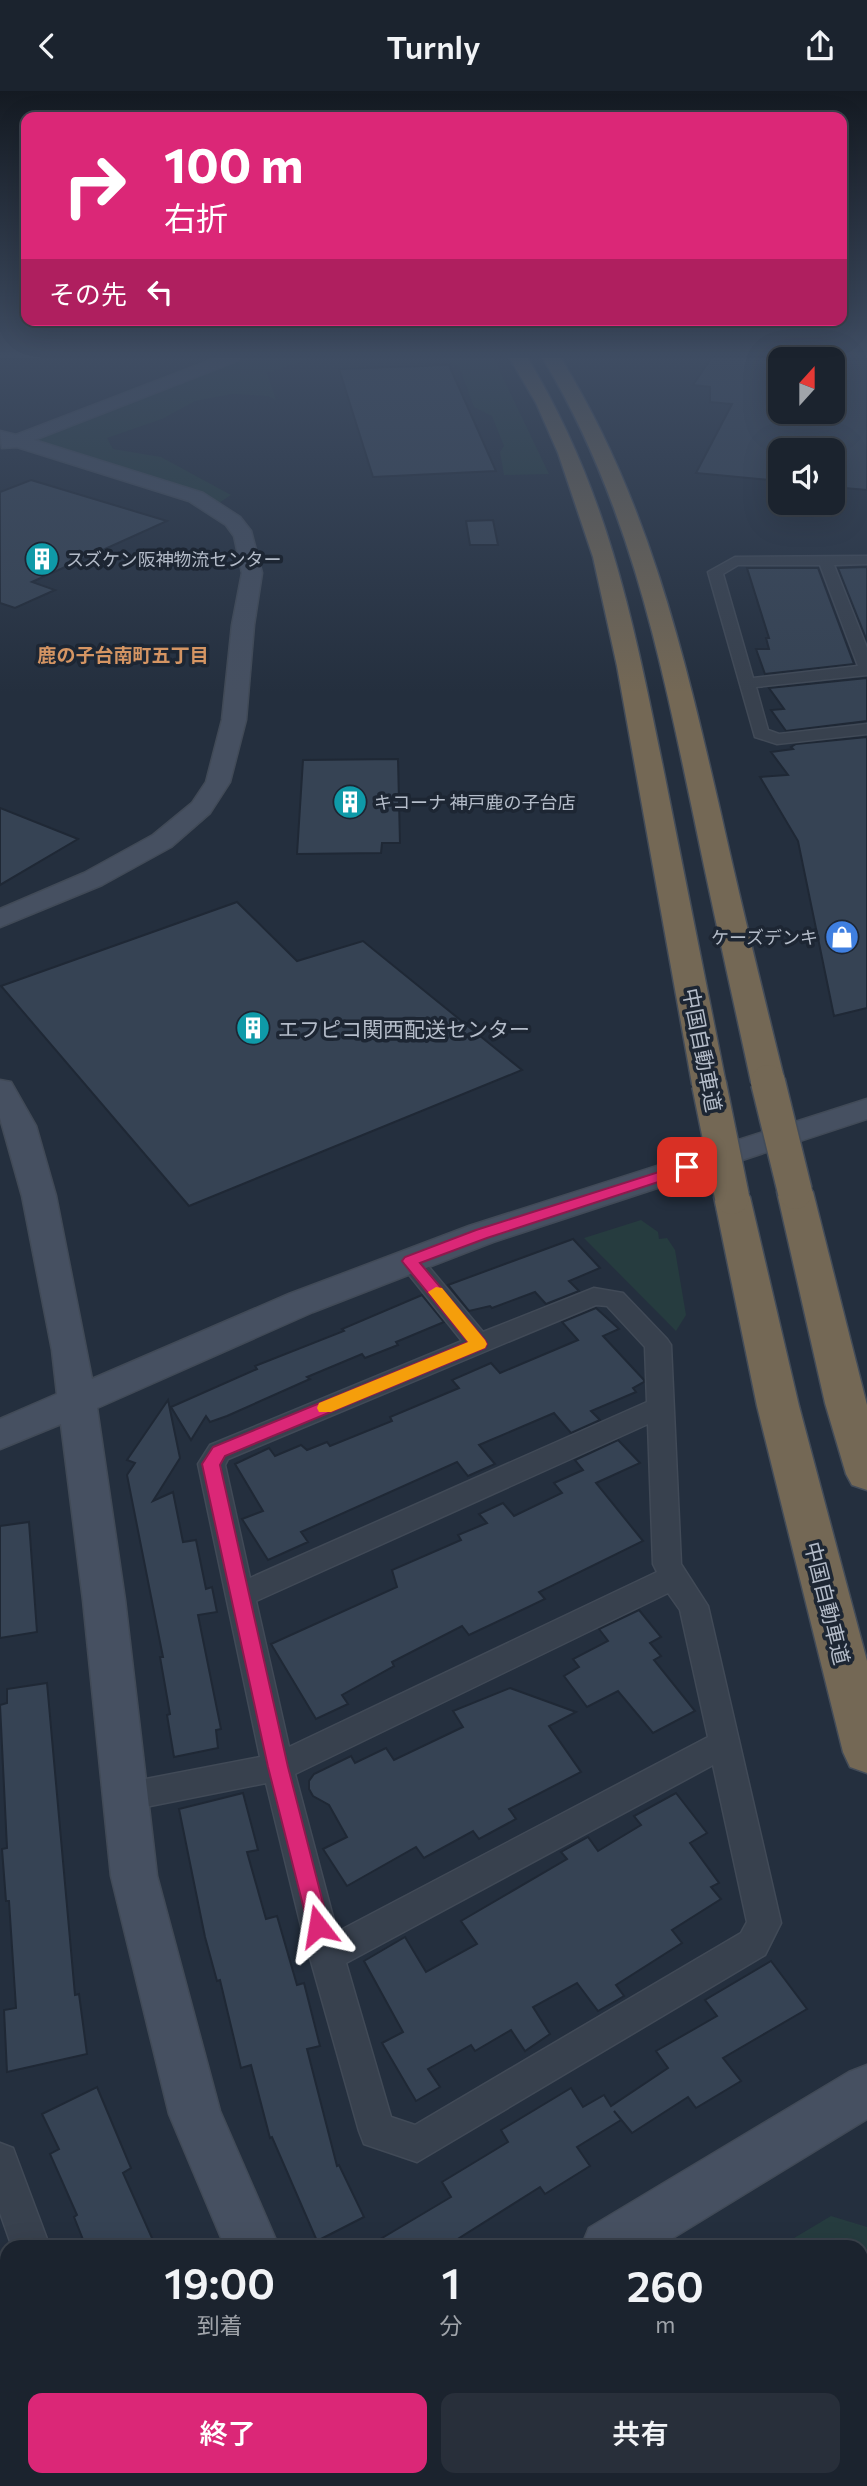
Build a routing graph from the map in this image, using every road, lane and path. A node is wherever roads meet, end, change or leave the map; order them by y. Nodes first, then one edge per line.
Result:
1 (104, 469) edge
2 (574, 469) edge
3 (610, 469) edge
4 (825, 560) junction
5 (867, 560) edge
6 (867, 617) edge
7 (848, 619) junction
8 (867, 669) edge
9 (747, 683) junction
10 (867, 729) edge
11 (0, 919) edge
12 (0, 1089) edge
13 (867, 1109) edge
14 (410, 1261) junction
15 (479, 1344) junction
16 (76, 1403) junction
17 (661, 1407) junction
18 (0, 1435) edge
19 (867, 1474) edge
20 (674, 1577) junction
21 (240, 1595) junction
22 (725, 1743) junction
23 (867, 1752) edge
24 (278, 1767) junction
25 (125, 1797) junction
26 (327, 1955) junction
27 (867, 2090) edge
28 (0, 2161) edge
29 (28, 2240) edge
30 (249, 2240) edge
31 (620, 2240) edge

1 - 11 street
2 - 23 highway, 中国自動車道, bridge
3 - 19 highway, bridge
4 - 5 street
4 - 7 street
4 - 9 street
6 - 7 street
7 - 8 street
8 - 9 street
9 - 10 street
12 - 16 street
13 - 14 street
14 - 15 street
14 - 16 street
15 - 17 street
15 - 21 street
16 - 18 street
16 - 25 street
17 - 20 street
17 - 21 street
20 - 22 street
20 - 24 street
21 - 24 street
22 - 26 street
22 - 26 street
24 - 25 street
24 - 26 street
25 - 30 street
27 - 31 street
28 - 29 street

